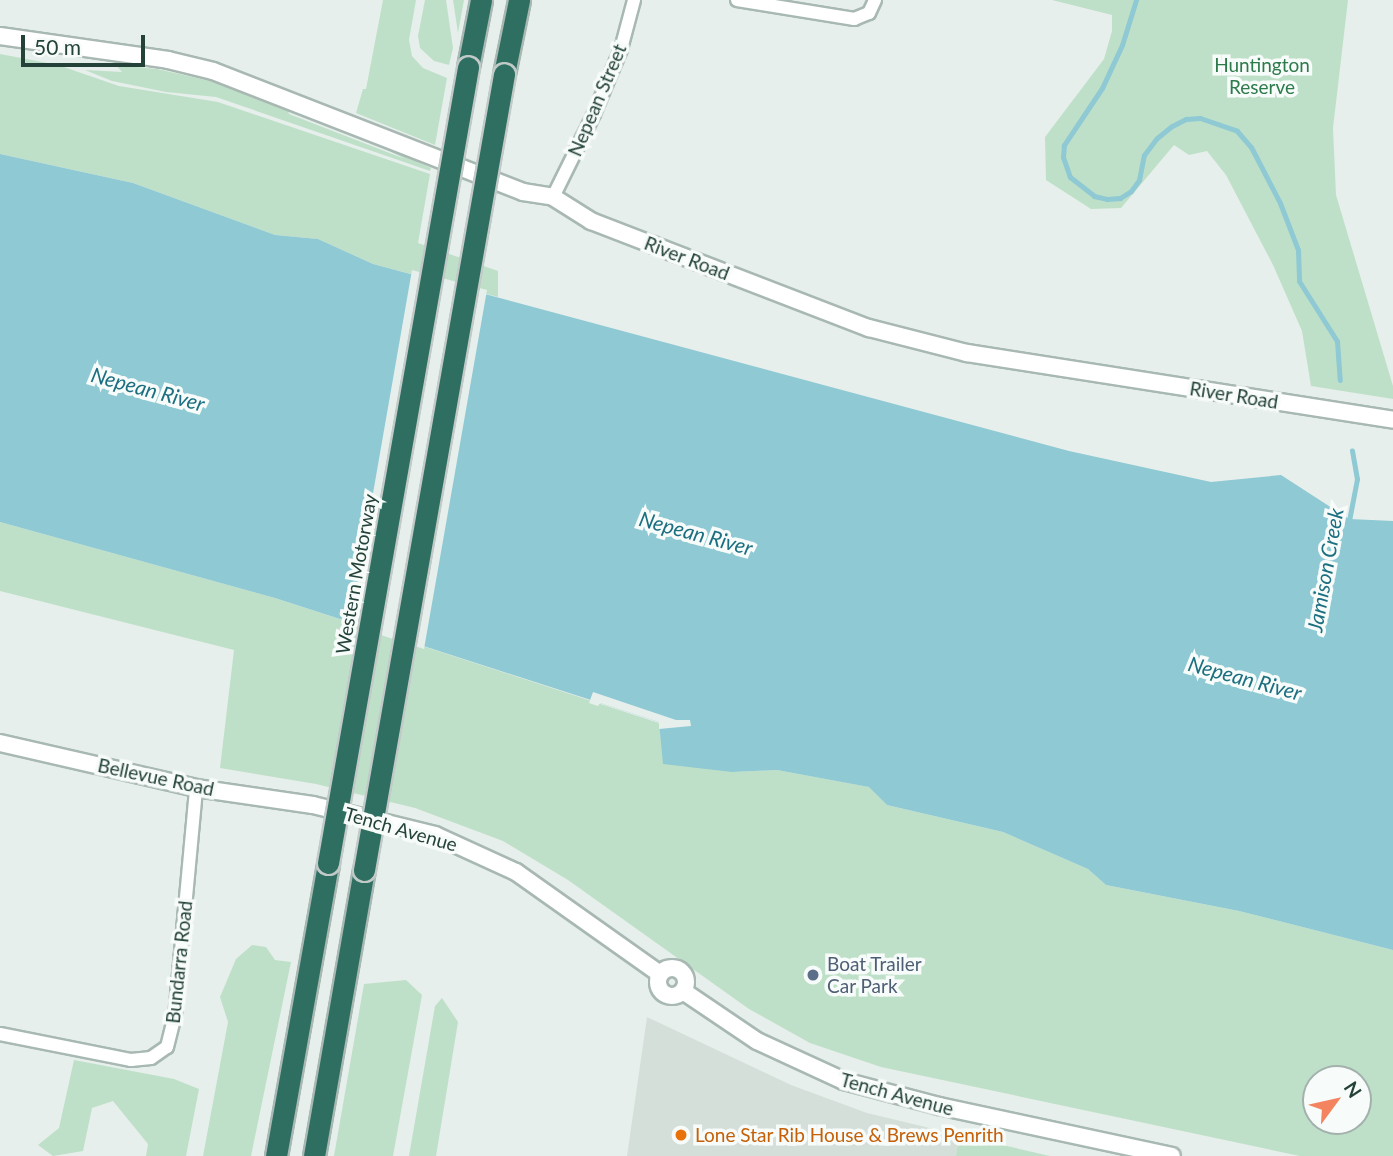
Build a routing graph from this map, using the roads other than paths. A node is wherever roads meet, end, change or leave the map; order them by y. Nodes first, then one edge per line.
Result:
1 (481, 0) edge
2 (519, 0) edge
3 (634, 0) edge
4 (737, 0) edge
5 (875, 0) edge
6 (0, 36) edge
7 (553, 197) junction
8 (1393, 420) edge
9 (0, 743) edge
10 (196, 788) junction
11 (313, 805) joint
12 (0, 1034) edge
13 (276, 1156) edge
14 (314, 1156) edge
15 (1172, 1156) edge

1 - 13 highway, Western Motorway, bridge
2 - 14 highway, bridge
3 - 7 street, Nepean Street
4 - 5 street
6 - 7 street, River Road
7 - 8 street, River Road
9 - 10 street, Bellevue Road
10 - 11 street, Bellevue Road
10 - 12 street, Bundarra Road
11 - 15 street, Tench Avenue

